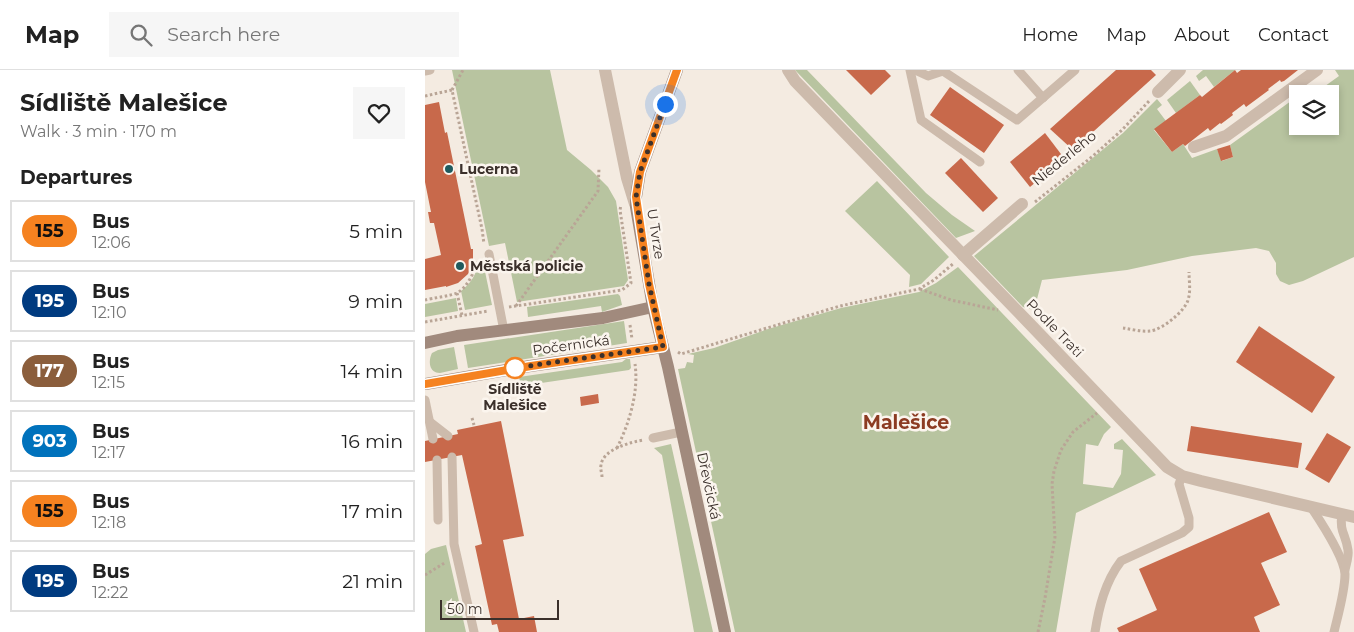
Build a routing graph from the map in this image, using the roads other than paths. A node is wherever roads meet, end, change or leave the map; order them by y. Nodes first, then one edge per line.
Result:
1 (430, 70) edge
2 (605, 70) edge
3 (677, 70) edge
4 (788, 70) edge
5 (910, 70) edge
6 (915, 70) edge
7 (1018, 70) edge
8 (1075, 70) edge
9 (1180, 70) edge
10 (1317, 70) edge
11 (425, 71) edge
12 (944, 71) edge
13 (1158, 92) road end
14 (1043, 98) junction
15 (1195, 147) dead end
16 (980, 162) dead end
17 (1022, 204) road end
18 (636, 207) junction
19 (486, 249) road end
20 (963, 255) junction
21 (653, 307) junction
22 (504, 331) junction
23 (425, 343) edge
24 (663, 347) junction
25 (425, 384) edge
26 (425, 400) edge
27 (430, 422) junction
28 (681, 432) junction
29 (448, 436) dead end
30 (653, 438) road end
31 (433, 439) dead end
32 (452, 457) dead end
33 (437, 460) dead end
34 (1182, 476) junction
35 (1311, 507) junction
36 (1348, 515) edge
37 (438, 520) dead end
38 (1345, 573) junction
39 (474, 632) edge
40 (725, 632) edge
41 (1095, 632) edge
42 (1334, 632) edge

1 - 11 lane
2 - 18 street
3 - 18 main road, U Tvrze
4 - 20 street, Podle Trati
5 - 16 lane
6 - 12 lane
7 - 14 lane
8 - 14 lane
9 - 13 street
10 - 15 street
12 - 14 lane
17 - 20 street
18 - 21 main road, U Tvrze
19 - 22 lane
20 - 34 street, Podle Trati
21 - 22 main road, Počernická
21 - 24 main road, U Tvrze
22 - 23 main road, Počernická
24 - 25 main road, Počernická
24 - 28 main road, Dřevčická
26 - 27 lane
27 - 29 lane
27 - 31 lane
28 - 30 lane
28 - 40 main road, Dřevčická
32 - 39 lane
33 - 37 lane
34 - 35 street, Podle Trati
34 - 41 lane
35 - 36 street, Podle Trati
35 - 38 lane
36 - 38 lane
38 - 42 lane

